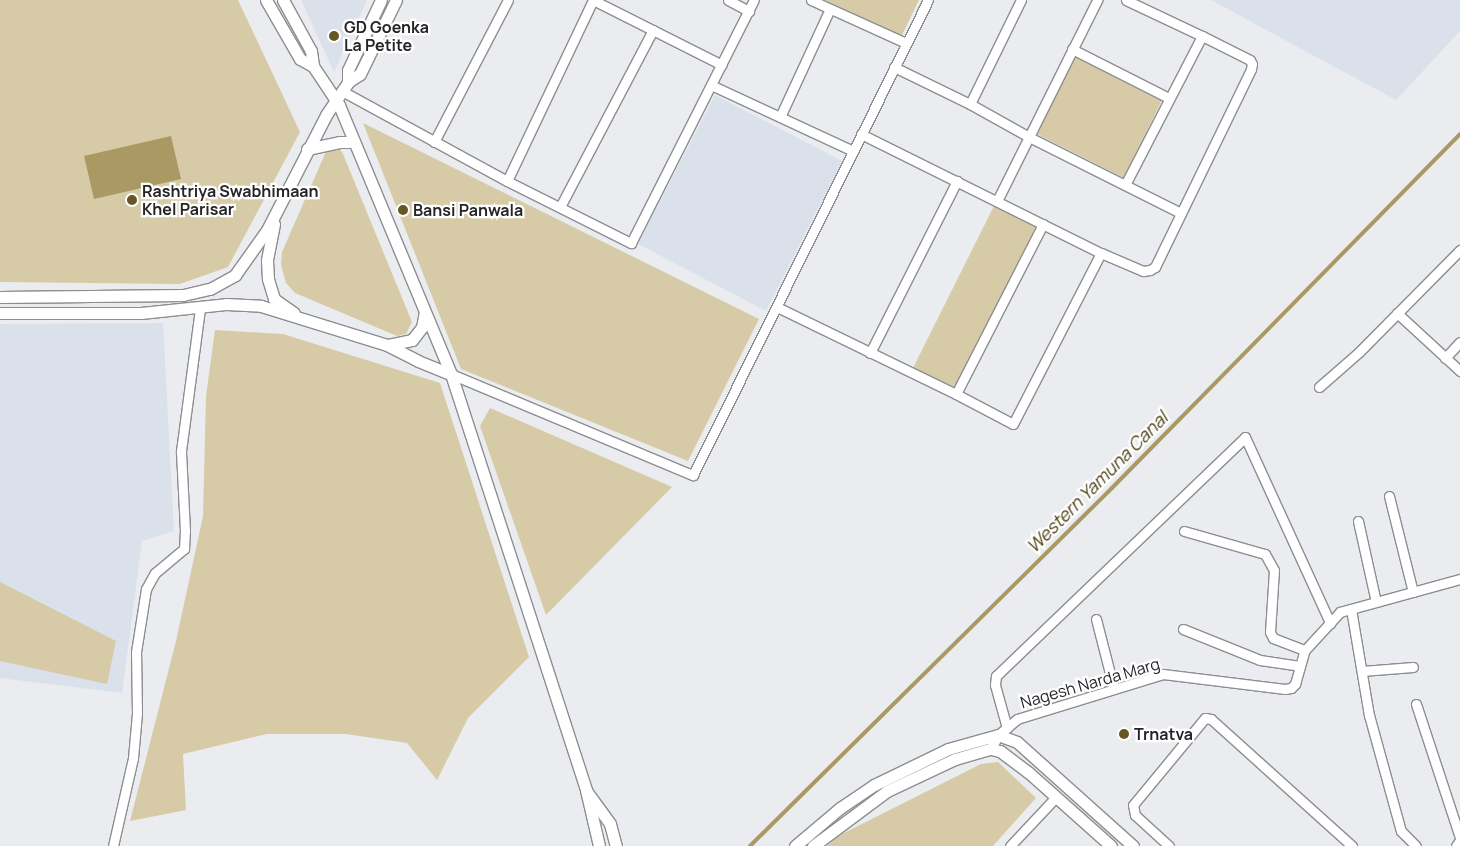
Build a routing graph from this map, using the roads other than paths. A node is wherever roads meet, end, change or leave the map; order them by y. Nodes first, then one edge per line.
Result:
1 (266, 0) edge
2 (283, 0) edge
3 (381, 0) edge
4 (396, 0) edge
5 (508, 0) edge
6 (593, 0) edge
7 (728, 0) edge
8 (754, 0) edge
9 (811, 0) edge
10 (928, 0) edge
11 (1020, 0) edge
12 (1097, 0) edge
13 (1126, 0) edge
14 (830, 9) junction
15 (749, 11) junction
16 (653, 30) junction
17 (1202, 36) junction
18 (906, 43) junction
19 (1072, 48) junction
20 (722, 64) junction
21 (313, 66) junction
22 (894, 67) junction
23 (711, 85) junction
24 (345, 87) junction
25 (1169, 98) junction
26 (336, 101) junction
27 (970, 104) junction
28 (780, 117) junction
29 (861, 134) junction
30 (1029, 138) junction
31 (354, 142) junction
32 (434, 142) junction
33 (307, 149) junction
34 (853, 152) junction
35 (507, 180) junction
36 (957, 181) junction
37 (1125, 185) junction
38 (997, 201) junction
39 (560, 207) junction
40 (276, 211) junction
41 (1181, 213) junction
42 (1043, 224) junction
43 (1460, 250) edge
44 (1101, 253) junction
45 (0, 297) edge
46 (53, 297) junction
47 (777, 307) junction
48 (200, 308) junction
49 (425, 310) junction
50 (53, 312) junction
51 (0, 313) edge
52 (1397, 313) junction
53 (306, 321) junction
54 (1460, 342) edge
55 (387, 345) junction
56 (870, 353) junction
57 (1445, 358) junction
58 (1460, 371) edge
59 (451, 374) junction
60 (1319, 387) dead end
61 (956, 394) junction
62 (1389, 496) dead end
63 (1358, 521) dead end
64 (1184, 531) dead end
65 (1460, 578) edge
66 (1413, 592) junction
67 (1376, 602) junction
68 (1352, 609) junction
69 (1096, 619) dead end
70 (1330, 623) junction
71 (1183, 629) dead end
72 (1305, 650) junction
73 (1300, 666) junction
74 (1413, 667) dead end
75 (1362, 671) junction
76 (1114, 690) junction
77 (1416, 704) dead end
78 (1003, 732) junction
79 (991, 749) junction
80 (586, 790) junction
81 (1056, 797) junction
82 (1460, 838) edge
83 (1460, 842) edge
84 (1013, 843) edge
85 (114, 846) edge
86 (599, 846) edge
87 (616, 846) edge
88 (795, 846) edge
89 (813, 846) edge
90 (1024, 846) edge
91 (1111, 846) edge
92 (1133, 846) edge
93 (1169, 846) edge
94 (1352, 846) edge
95 (1416, 846) edge
96 (1456, 846) edge

1 - 21 street
2 - 21 street
3 - 24 street
4 - 24 street
5 - 32 street
6 - 16 street
6 - 35 street
7 - 15 street
8 - 15 street
9 - 14 street
10 - 18 street
11 - 27 street
12 - 19 street
13 - 17 street
14 - 18 street
14 - 28 street
15 - 20 street
16 - 20 street
16 - 39 street
17 - 25 street
17 - 41 street
18 - 22 street
19 - 25 street
19 - 30 street
20 - 23 street
21 - 26 street
22 - 27 street
22 - 29 street
23 - 28 street
23 - 39 street
24 - 26 street
24 - 32 street
25 - 37 street
26 - 31 street
26 - 33 street
27 - 30 street
28 - 34 street
29 - 34 street
29 - 36 street
30 - 37 street
30 - 38 street
31 - 33 street
31 - 49 street
32 - 35 street
33 - 40 street
34 - 47 street
35 - 39 street
36 - 38 street
36 - 56 street
37 - 41 street
38 - 42 street
40 - 46 street
40 - 53 street
41 - 44 street
42 - 44 street
42 - 61 street
43 - 52 street
44 - 61 street
45 - 46 street
46 - 50 street
47 - 56 street
47 - 59 street
48 - 50 street
48 - 53 street
48 - 85 street
49 - 55 street
49 - 59 street
50 - 51 street
52 - 57 street
52 - 60 street
53 - 55 street
54 - 57 street
55 - 59 street
56 - 61 street
57 - 58 street
59 - 80 street
62 - 66 street
63 - 67 street
64 - 72 street
65 - 66 street
66 - 67 street
67 - 68 street
68 - 70 street
68 - 75 street
69 - 76 street
70 - 72 street
70 - 78 street
71 - 73 street
72 - 73 street, Nagesh Narda Marg
73 - 76 street, Nagesh Narda Marg
74 - 75 street
75 - 95 street
76 - 78 street, Nagesh Narda Marg
77 - 82 street
78 - 79 street
78 - 88 street
78 - 92 street
79 - 81 street
79 - 89 street
80 - 86 street
80 - 87 street
81 - 84 street
81 - 91 street
83 - 96 street
84 - 90 street
93 - 94 street

